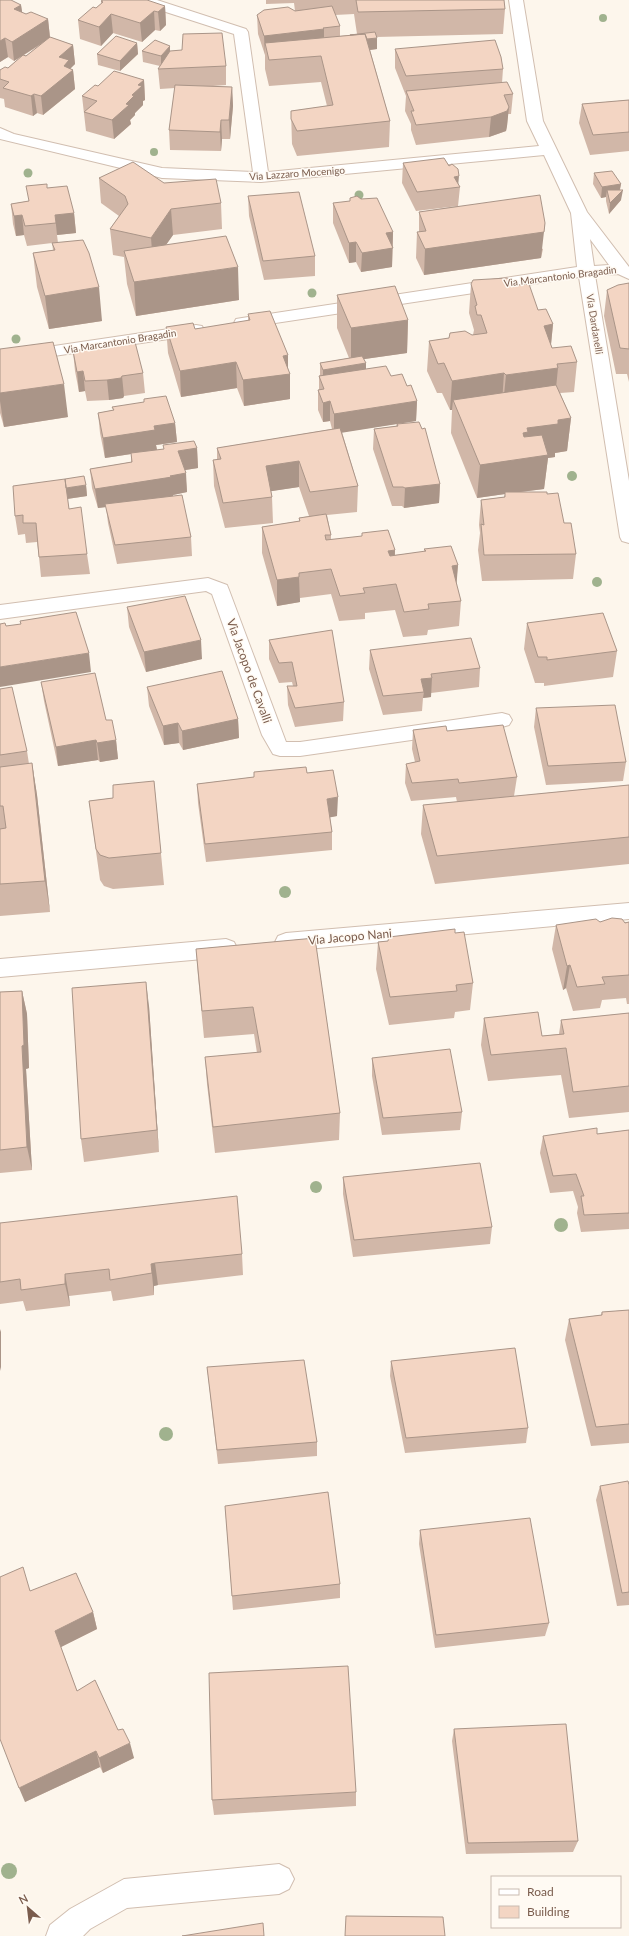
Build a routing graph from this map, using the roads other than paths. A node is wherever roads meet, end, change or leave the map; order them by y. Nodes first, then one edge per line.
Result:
1 (143, 0) edge
2 (516, 0) edge
3 (0, 133) edge
4 (549, 150) junction
5 (261, 177) junction
6 (579, 212) junction
7 (586, 271) junction
8 (625, 271) edge
9 (0, 360) edge
10 (629, 537) edge
11 (0, 612) edge
12 (502, 720) dead end
13 (629, 912) edge
14 (0, 968) edge
15 (279, 1879) dead end
16 (61, 1936) edge

1 - 5 street
2 - 4 street, Via Dardanelli
3 - 5 street, Via Lazzaro Mocenigo
4 - 5 street, Via Lazzaro Mocenigo
4 - 6 street, Via Dardanelli
6 - 7 street, Via Dardanelli
6 - 8 street, Via Marcantonio Bragadin
7 - 8 street, Via Marcantonio Bragadin
7 - 9 street, Via Marcantonio Bragadin
7 - 10 street, Via Dardanelli
11 - 12 street, Via Jacopo de Cavalli
13 - 14 street, Via Jacopo Nani
15 - 16 street

